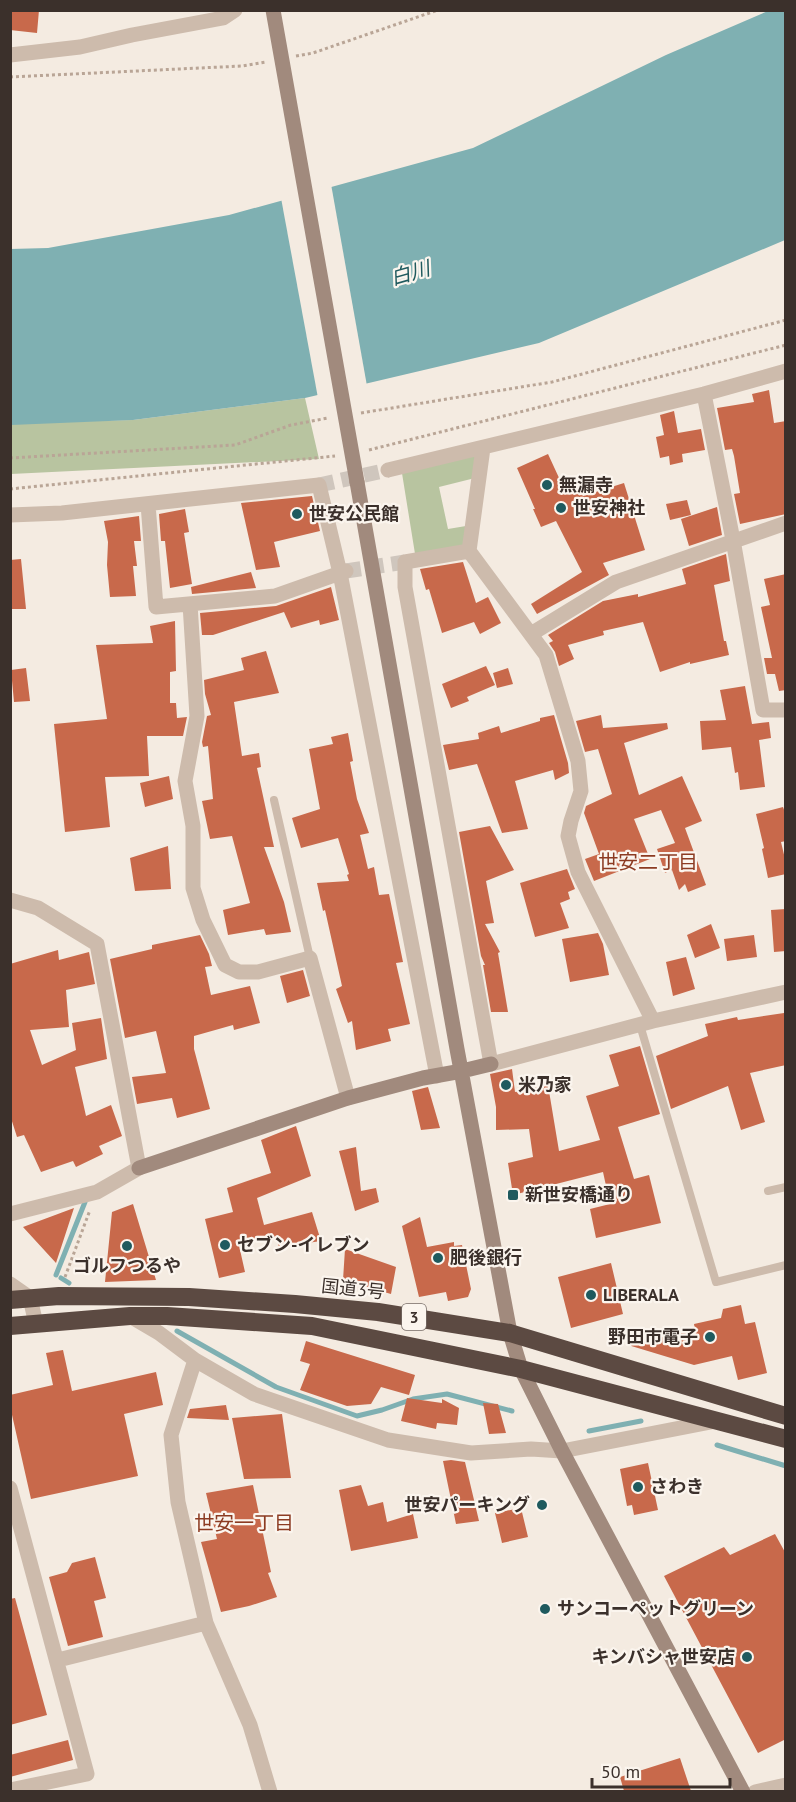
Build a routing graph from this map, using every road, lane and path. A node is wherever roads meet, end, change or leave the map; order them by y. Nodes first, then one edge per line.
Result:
1 (235, 10) edge
2 (273, 10) edge
3 (438, 10) edge
4 (313, 53) dead end
5 (10, 55) edge
6 (242, 66) dead end
7 (10, 77) edge
8 (786, 320) edge
9 (786, 345) edge
10 (786, 371) edge
11 (704, 394) junction
12 (361, 413) dead end
13 (338, 417) dead end
14 (381, 448) dead end
15 (483, 448) junction
16 (10, 458) edge
17 (319, 459) dead end
18 (388, 470) tunnel mouth
19 (10, 489) edge
20 (148, 504) junction
21 (10, 515) edge
22 (786, 523) edge
23 (733, 540) junction
24 (469, 551) junction
25 (343, 572) junction
26 (190, 604) junction
27 (531, 634) junction
28 (786, 710) edge
29 (274, 800) dead end
30 (10, 900) edge
31 (310, 958) junction
32 (786, 992) edge
33 (647, 1023) junction
34 (491, 1064) junction
35 (462, 1071) junction
36 (436, 1076) junction
37 (348, 1098) junction
38 (139, 1168) junction
39 (786, 1187) edge
40 (768, 1191) dead end
41 (97, 1192) junction
42 (10, 1214) edge
43 (786, 1265) edge
44 (66, 1276) dead end
45 (10, 1284) edge
46 (30, 1298) junction
47 (10, 1300) edge
48 (130, 1316) junction
49 (36, 1324) junction
50 (10, 1326) edge
51 (510, 1333) junction
52 (195, 1360) junction
53 (521, 1369) junction
54 (786, 1416) edge
55 (717, 1420) junction
56 (786, 1439) edge
57 (562, 1452) junction
58 (10, 1488) edge
59 (206, 1623) junction
60 (58, 1660) junction
61 (786, 1785) edge
62 (10, 1790) edge
63 (270, 1791) edge
64 (743, 1791) edge
65 (755, 1791) edge

1 - 5 street
2 - 35 street, bridge
3 - 4 path
6 - 7 path
8 - 12 path
9 - 14 path
10 - 11 street
11 - 15 street
11 - 23 street
13 - 16 path
15 - 18 street
15 - 24 street
17 - 19 path
20 - 21 street
20 - 25 street
20 - 26 street
22 - 23 street
23 - 27 street
23 - 28 street
24 - 27 street
24 - 34 street
25 - 26 street
25 - 36 street
26 - 31 street
27 - 33 street
29 - 31 lane
30 - 38 street
31 - 37 street
32 - 33 street
33 - 34 street
33 - 43 lane
34 - 35 street
35 - 36 street
35 - 51 street
36 - 37 street
37 - 38 street
38 - 41 street
39 - 40 lane
41 - 42 street
41 - 44 path
45 - 46 street
46 - 47 highway, 国道3号 / 3
46 - 49 street
46 - 51 highway, 国道3号 / 3
48 - 49 highway, 3
48 - 52 street
48 - 53 highway, 3
49 - 50 highway, 3
51 - 53 street
51 - 54 highway, 国道3号 / 3
52 - 57 street
52 - 59 street
53 - 55 highway, 3
53 - 57 street
55 - 56 highway, 3
55 - 57 street
57 - 64 street
58 - 60 street
59 - 60 street
59 - 63 street
60 - 62 street
61 - 65 street

